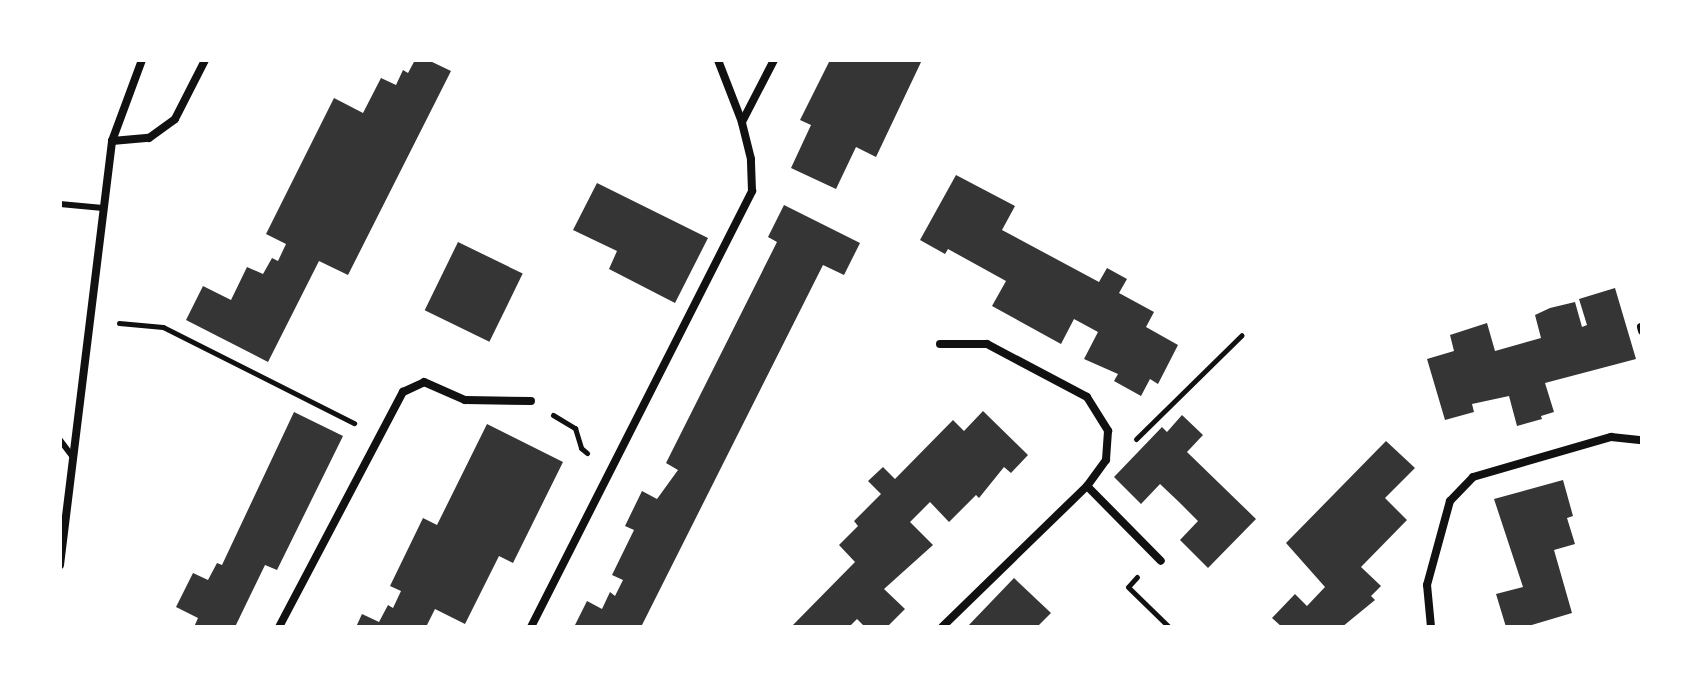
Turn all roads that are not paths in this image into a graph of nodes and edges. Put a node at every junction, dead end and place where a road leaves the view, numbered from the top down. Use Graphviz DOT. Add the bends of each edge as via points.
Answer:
graph roads {
  1 [pos="142,60"];
  2 [pos="205,60"];
  3 [pos="718,60"];
  4 [pos="774,60"];
  5 [pos="742,122"];
  6 [pos="112,141"];
  7 [pos="60,204"];
  8 [pos="103,208"];
  9 [pos="940,344"];
  10 [pos="531,401"];
  11 [pos="60,440"];
  12 [pos="1642,440"];
  13 [pos="73,457"];
  14 [pos="1087,486"];
  15 [pos="1159,558"];
  16 [pos="60,565"];
  17 [pos="279,627"];
  18 [pos="531,627"];
  19 [pos="942,627"];
  20 [pos="1431,627"];
  1 -- 6 [label="street"];
  2 -- 6 [label="street" via="175,119 149,138"];
  3 -- 5 [label="street"];
  4 -- 5 [label="street"];
  5 -- 18 [label="street" via="752,191"];
  6 -- 8 [label="street"];
  7 -- 8 [label="lane"];
  8 -- 13 [label="street"];
  9 -- 14 [label="street" via="987,344 1087,397 1108,431 1106,460"];
  10 -- 17 [label="street" via="465,400 424,382 403,392"];
  11 -- 13 [label="lane"];
  12 -- 20 [label="street" via="1611,437 1473,477 1450,501 1427,585"];
  13 -- 16 [label="street"];
  14 -- 15 [label="street"];
  14 -- 19 [label="street"];
}
